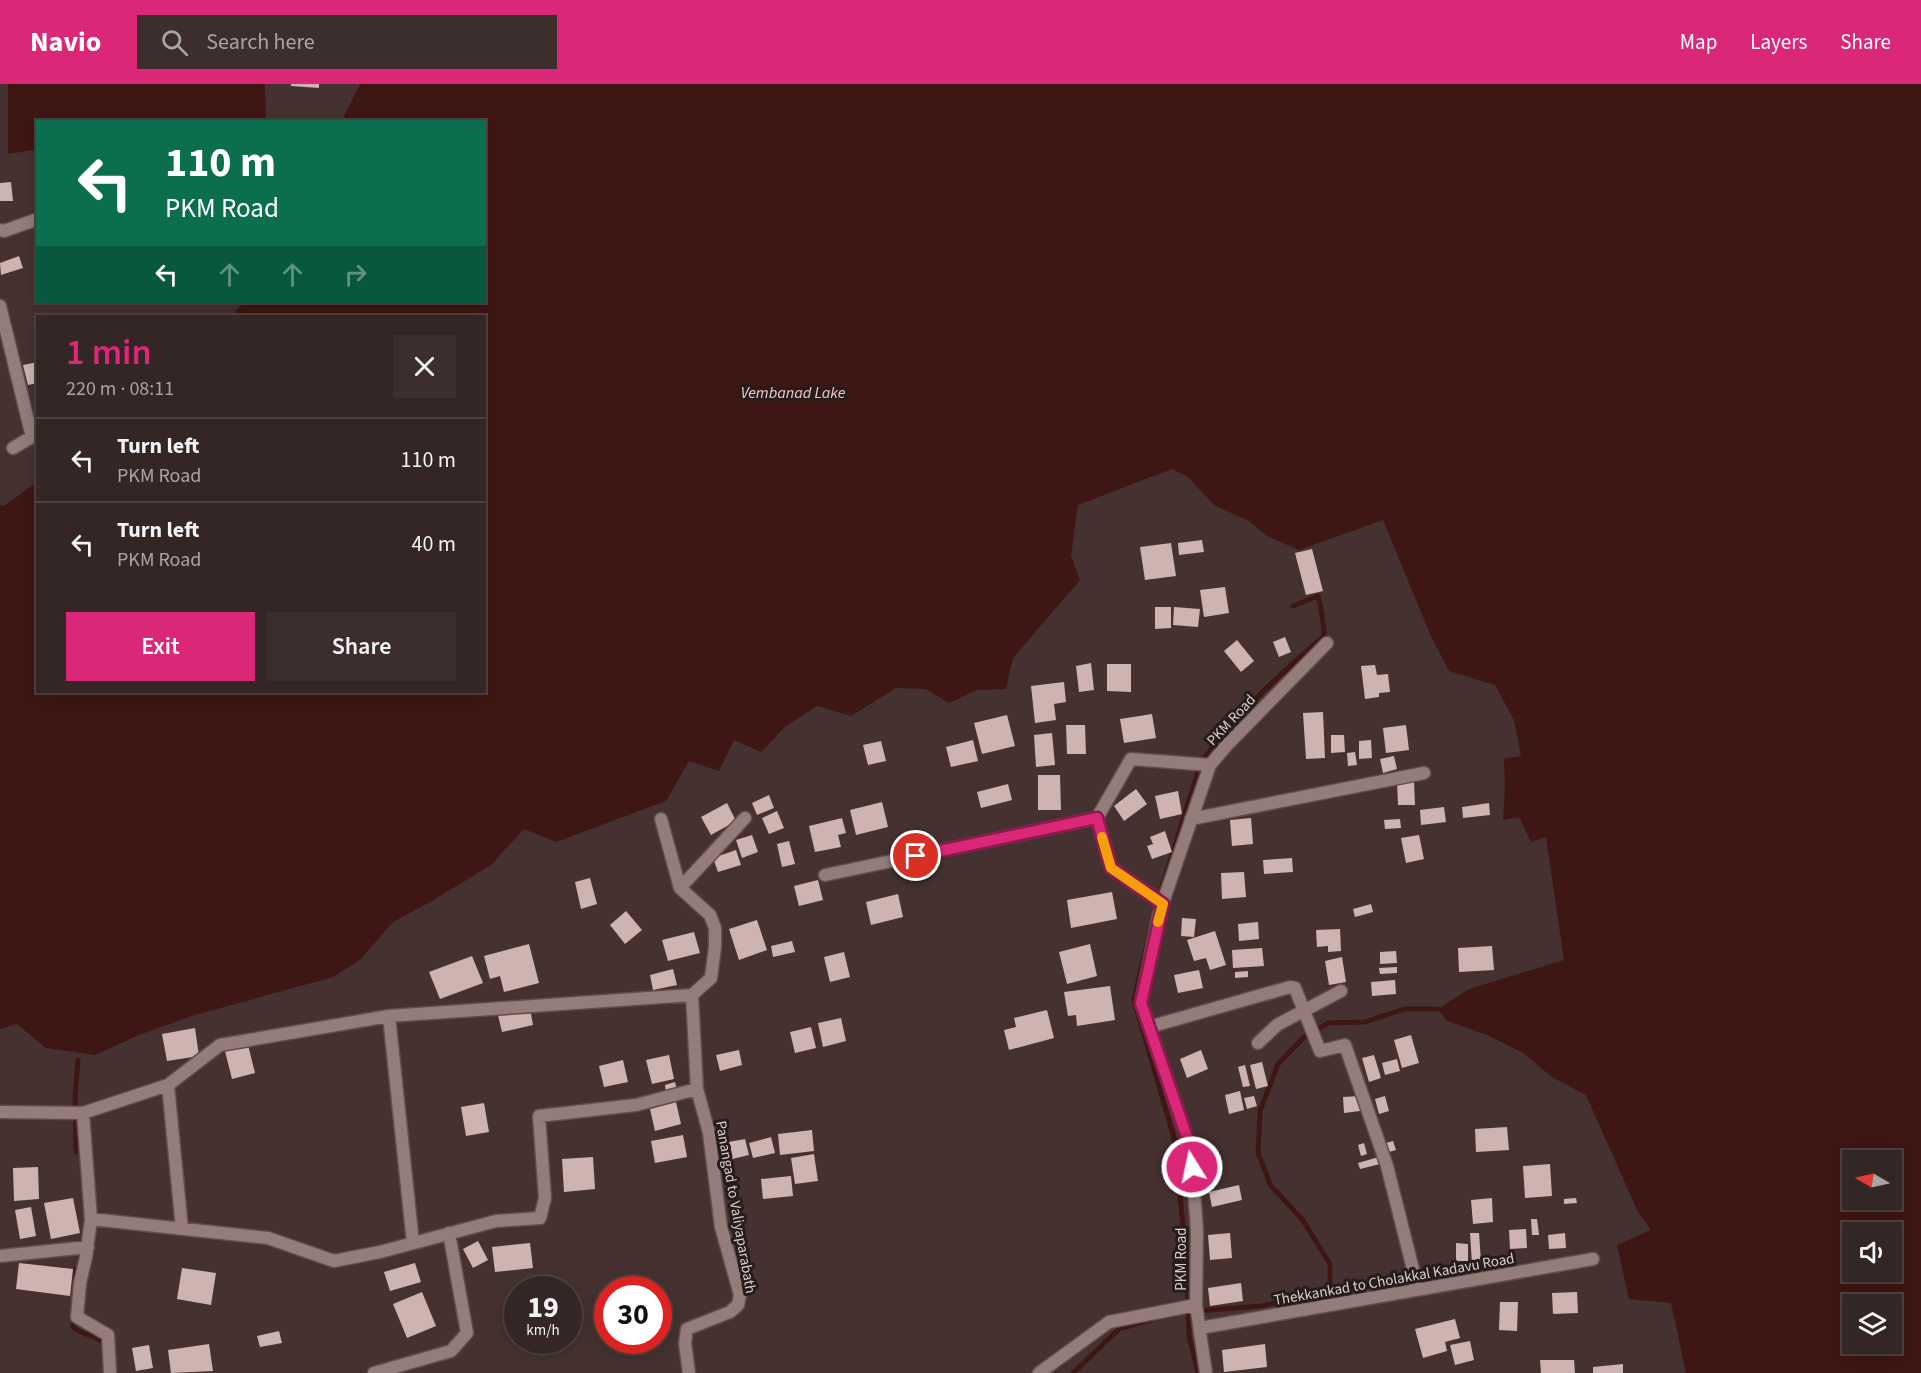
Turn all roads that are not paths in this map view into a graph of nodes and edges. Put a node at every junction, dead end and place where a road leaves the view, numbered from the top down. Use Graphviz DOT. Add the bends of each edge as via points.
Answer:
graph roads {
  1 [pos="36,220"];
  2 [pos="0,230"];
  3 [pos="0,306"];
  4 [pos="13,448"];
  5 [pos="1327,643"];
  6 [pos="1210,765"];
  7 [pos="1424,773"];
  8 [pos="745,818"];
  9 [pos="1097,818"];
  10 [pos="661,819"];
  11 [pos="1191,819"];
  12 [pos="825,875"];
  13 [pos="680,888"];
  14 [pos="1163,904"];
  15 [pos="1341,991"];
  16 [pos="692,995"];
  17 [pos="1304,1010"];
  18 [pos="389,1016"];
  19 [pos="1149,1027"];
  20 [pos="1258,1043"];
  21 [pos="168,1085"];
  22 [pos="696,1089"];
  23 [pos="0,1112"];
  24 [pos="83,1113"];
  25 [pos="91,1219"];
  26 [pos="182,1229"];
  27 [pos="449,1233"];
  28 [pos="412,1243"];
  29 [pos="88,1247"];
  30 [pos="0,1256"];
  31 [pos="1593,1259"];
  32 [pos="1418,1289"];
  33 [pos="1196,1305"];
  34 [pos="1200,1328"];
  35 [pos="110,1373"];
  36 [pos="374,1373"];
  37 [pos="689,1373"];
  38 [pos="1039,1373"];
  39 [pos="1206,1373"];
  1 -- 2 [label="street"];
  3 -- 4 [label="street" via="32,437"];
  5 -- 6 [label="street, PKM Road"];
  6 -- 9 [label="street" via="1131,759"];
  6 -- 11 [label="street, PKM Road"];
  7 -- 11 [label="street"];
  8 -- 13 [label="street"];
  9 -- 12 [label="street"];
  9 -- 14 [label="street" via="1111,868"];
  10 -- 13 [label="street"];
  11 -- 14 [label="street, PKM Road"];
  13 -- 16 [label="street" via="710,915 715,928 711,978"];
  14 -- 19 [label="street, PKM Road" via="1140,995"];
  15 -- 17 [label="street"];
  16 -- 18 [label="street"];
  16 -- 22 [label="street"];
  17 -- 19 [label="street" via="1295,988 1290,987"];
  17 -- 20 [label="street"];
  17 -- 32 [label="street" via="1320,1051 1346,1045 1387,1166"];
  18 -- 21 [label="street" via="220,1045"];
  18 -- 28 [label="street"];
  19 -- 33 [label="street, PKM Road" via="1191,1149 1197,1232"];
  21 -- 24 [label="street"];
  21 -- 26 [label="street"];
  22 -- 27 [label="street" via="636,1105 539,1116 545,1198 540,1218 496,1221"];
  22 -- 37 [label="street, Panangad to Valiyaparabath" via="710,1133 721,1227 740,1295 738,1305 730,1312 687,1329"];
  23 -- 24 [label="street"];
  24 -- 25 [label="street"];
  25 -- 26 [label="street"];
  25 -- 29 [label="street"];
  26 -- 28 [label="street" via="268,1238 334,1261"];
  27 -- 28 [label="street"];
  27 -- 36 [label="street" via="467,1333 452,1352"];
  29 -- 30 [label="street"];
  29 -- 35 [label="street" via="77,1317 108,1335"];
  31 -- 32 [label="street, Thekkankad to Cholakkal Kadavu Road"];
  32 -- 34 [label="street, Thekkankad to Cholakkal Kadavu Road"];
  33 -- 34 [label="street, PKM Road"];
  33 -- 38 [label="street" via="1109,1322"];
  34 -- 39 [label="street, PKM Road"];
}
